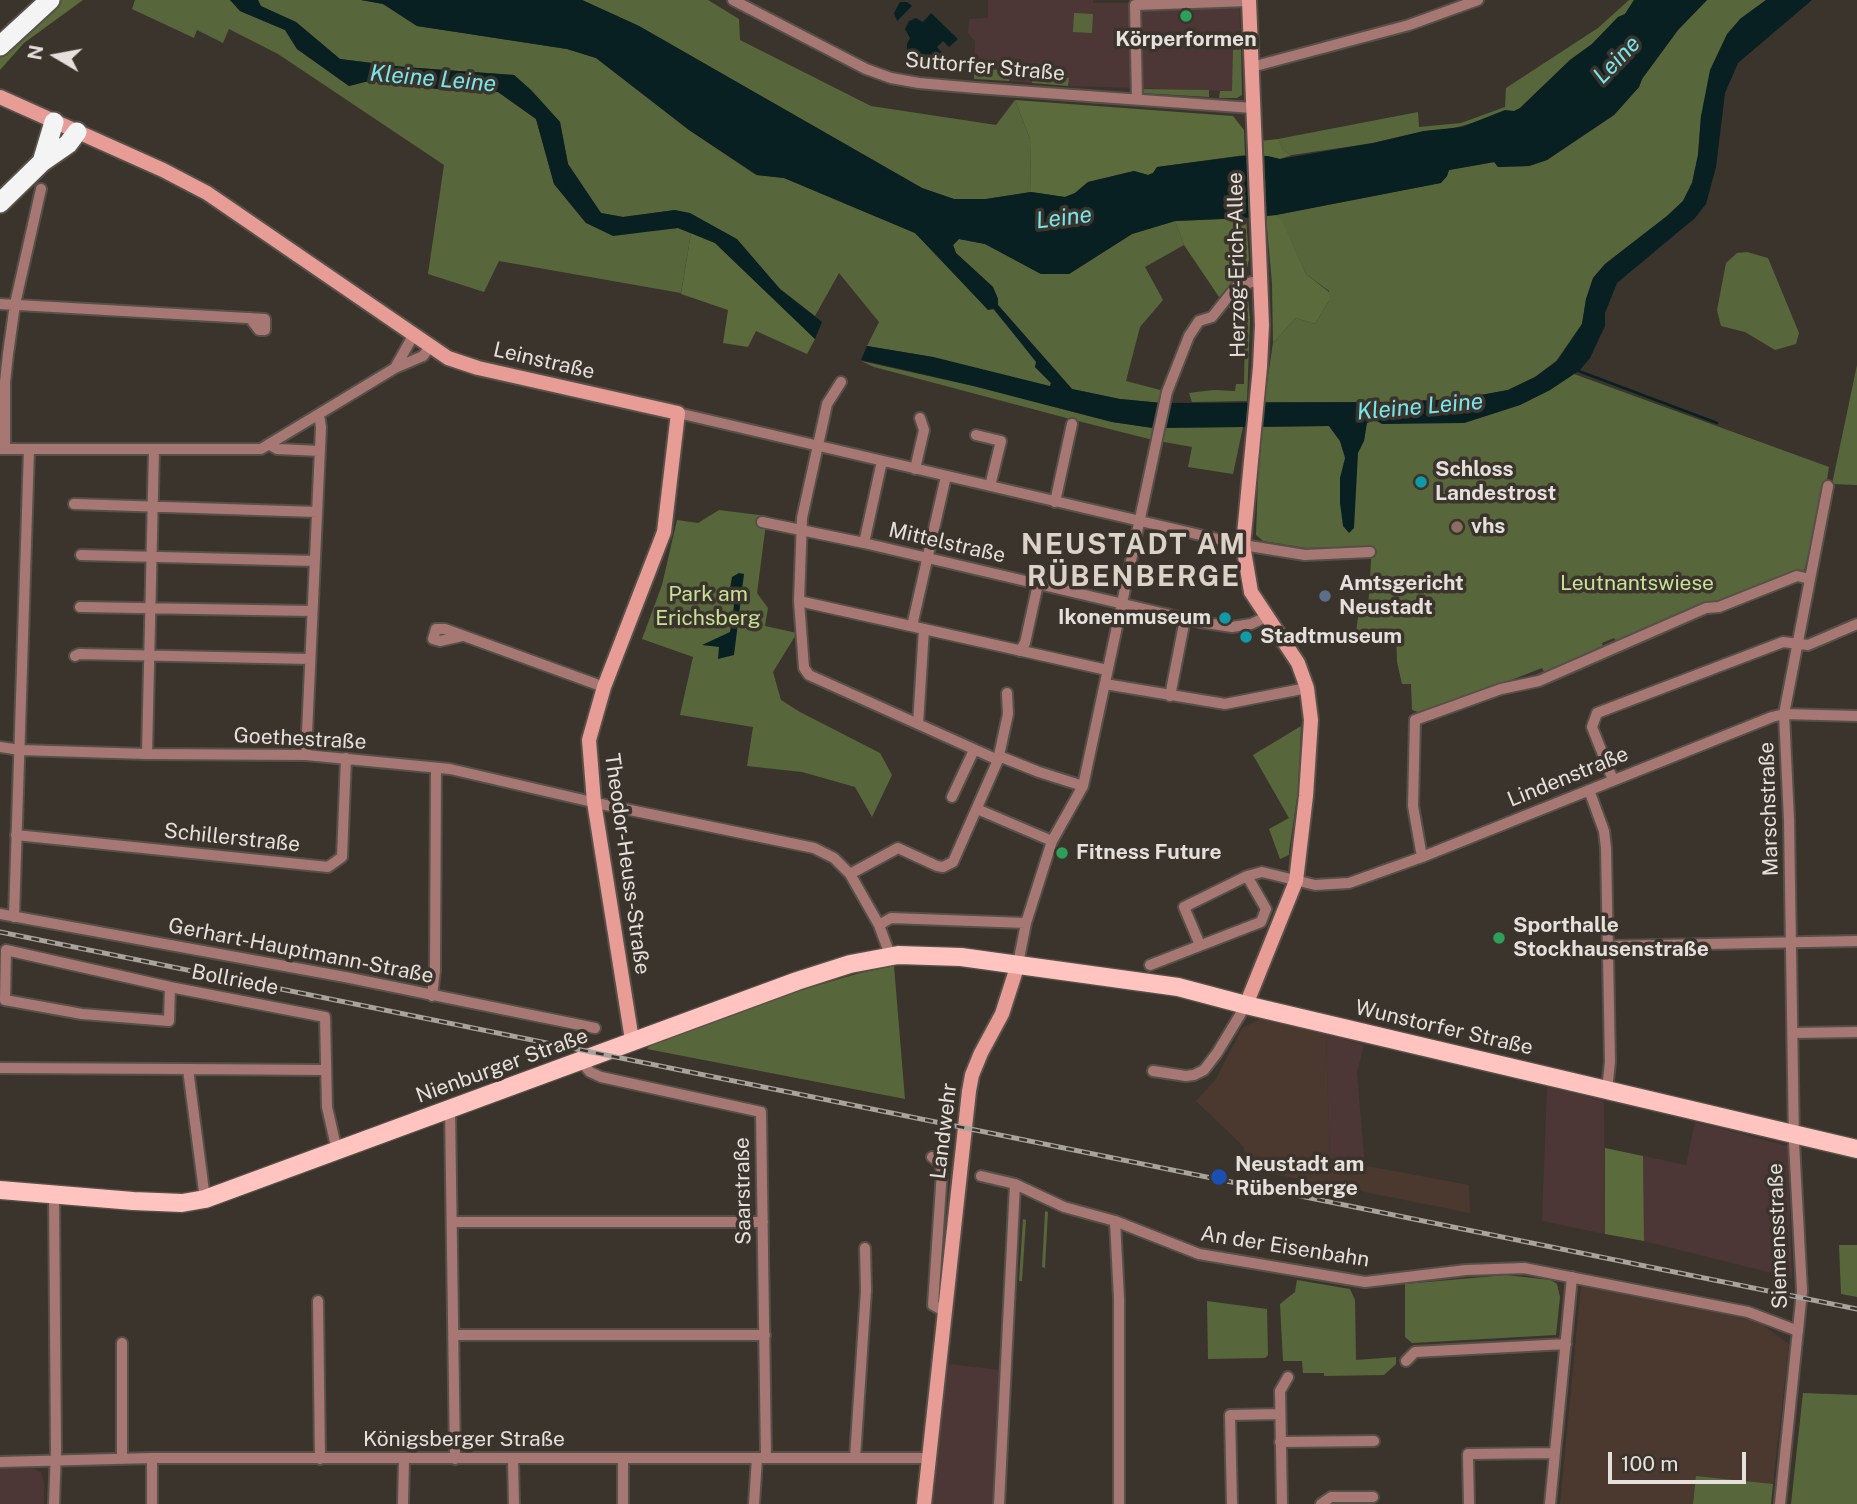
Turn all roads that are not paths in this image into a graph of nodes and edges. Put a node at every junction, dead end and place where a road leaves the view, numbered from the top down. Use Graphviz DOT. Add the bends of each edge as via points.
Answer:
graph roads {
  1 [pos="35,0"];
  2 [pos="50,0"];
  3 [pos="733,0"];
  4 [pos="1478,0"];
  5 [pos="1249,1"];
  6 [pos="1135,3"];
  7 [pos="0,32"];
  8 [pos="0,46"];
  9 [pos="1251,65"];
  10 [pos="0,97"];
  11 [pos="1137,98"];
  12 [pos="1253,108"];
  13 [pos="54,122"];
  14 [pos="77,132"];
  15 [pos="43,162"];
  16 [pos="41,189"];
  17 [pos="0,203"];
  18 [pos="1261,282"];
  19 [pos="0,304"];
  20 [pos="15,304"];
  21 [pos="250,318"];
  22 [pos="413,335"];
  23 [pos="429,348"];
  24 [pos="396,368"];
  25 [pos="841,382"];
  26 [pos="678,413"];
  27 [pos="319,415"];
  28 [pos="920,418"];
  29 [pos="1072,424"];
  30 [pos="975,435"];
  31 [pos="270,445"];
  32 [pos="817,446"];
  33 [pos="2,449"];
  34 [pos="154,449"];
  35 [pos="29,450"];
  36 [pos="320,451"];
  37 [pos="882,461"];
  38 [pos="915,469"];
  39 [pos="946,476"];
  40 [pos="990,486"];
  41 [pos="1828,486"];
  42 [pos="1055,502"];
  43 [pos="74,504"];
  44 [pos="154,506"];
  45 [pos="317,512"];
  46 [pos="1139,521"];
  47 [pos="762,522"];
  48 [pos="802,531"];
  49 [pos="864,543"];
  50 [pos="1243,545"];
  51 [pos="1370,552"];
  52 [pos="81,555"];
  53 [pos="152,557"];
  54 [pos="926,559"];
  55 [pos="315,561"];
  56 [pos="1810,579"];
  57 [pos="1038,583"];
  58 [pos="799,601"];
  59 [pos="1122,604"];
  60 [pos="80,607"];
  61 [pos="152,609"];
  62 [pos="312,611"];
  63 [pos="1266,617"];
  64 [pos="1185,619"];
  65 [pos="1857,624"];
  66 [pos="912,626"];
  67 [pos="924,629"];
  68 [pos="462,636"];
  69 [pos="1798,644"];
  70 [pos="1020,651"];
  71 [pos="75,656"];
  72 [pos="151,656"];
  73 [pos="310,659"];
  74 [pos="1107,670"];
  75 [pos="1105,684"];
  76 [pos="604,687"];
  77 [pos="1307,688"];
  78 [pos="1007,693"];
  79 [pos="1170,696"];
  80 [pos="1784,714"];
  81 [pos="1857,716"];
  82 [pos="918,724"];
  83 [pos="0,747"];
  84 [pos="20,750"];
  85 [pos="974,750"];
  86 [pos="147,754"];
  87 [pos="306,755"];
  88 [pos="346,758"];
  89 [pos="999,758"];
  90 [pos="436,768"];
  91 [pos="1613,780"];
  92 [pos="1083,786"];
  93 [pos="1589,790"];
  94 [pos="952,797"];
  95 [pos="594,802"];
  96 [pos="977,810"];
  97 [pos="16,835"];
  98 [pos="1052,841"];
  99 [pos="1422,857"];
  100 [pos="850,874"];
  101 [pos="1247,876"];
  102 [pos="1296,881"];
  103 [pos="0,914"];
  104 [pos="14,916"];
  105 [pos="1026,923"];
  106 [pos="879,925"];
  107 [pos="1857,941"];
  108 [pos="1792,943"];
  109 [pos="1200,945"];
  110 [pos="1609,946"];
  111 [pos="890,955"];
  112 [pos="1018,964"];
  113 [pos="1150,965"];
  114 [pos="170,987"];
  115 [pos="432,996"];
  116 [pos="1245,1006"];
  117 [pos="595,1028"];
  118 [pos="1857,1032"];
  119 [pos="1793,1033"];
  120 [pos="632,1040"];
  121 [pos="581,1061"];
  122 [pos="0,1068"];
  123 [pos="188,1069"];
  124 [pos="325,1069"];
  125 [pos="1153,1071"];
  126 [pos="1607,1090"];
  127 [pos="450,1109"];
  128 [pos="1794,1134"];
  129 [pos="1857,1149"];
  130 [pos="337,1151"];
  131 [pos="932,1157"];
  132 [pos="981,1176"];
  133 [pos="1015,1184"];
  134 [pos="0,1190"];
  135 [pos="54,1194"];
  136 [pos="205,1199"];
  137 [pos="1115,1221"];
  138 [pos="452,1222"];
  139 [pos="763,1222"];
  140 [pos="865,1248"];
  141 [pos="1572,1277"];
  142 [pos="318,1301"];
  143 [pos="946,1312"];
  144 [pos="1798,1331"];
  145 [pos="454,1335"];
  146 [pos="765,1335"];
  147 [pos="122,1343"];
  148 [pos="1566,1344"];
  149 [pos="1406,1361"];
  150 [pos="1287,1377"];
  151 [pos="1280,1414"];
  152 [pos="1374,1441"];
  153 [pos="1280,1442"];
  154 [pos="1555,1453"];
  155 [pos="152,1458"];
  156 [pos="622,1458"];
  157 [pos="761,1458"];
  158 [pos="856,1458"];
  159 [pos="928,1458"];
  160 [pos="122,1459"];
  161 [pos="320,1459"];
  162 [pos="404,1459"];
  163 [pos="455,1459"];
  164 [pos="513,1459"];
  165 [pos="55,1461"];
  166 [pos="0,1462"];
  167 [pos="1373,1497"];
  168 [pos="54,1504"];
  169 [pos="152,1504"];
  170 [pos="403,1504"];
  171 [pos="514,1504"];
  172 [pos="623,1504"];
  173 [pos="754,1504"];
  174 [pos="924,1504"];
  175 [pos="999,1504"];
  176 [pos="1119,1504"];
  177 [pos="1232,1504"];
  178 [pos="1282,1504"];
  179 [pos="1321,1504"];
  180 [pos="1469,1504"];
  181 [pos="1550,1504"];
  182 [pos="1780,1504"];
  1 -- 7 [label="highway"];
  2 -- 8 [label="highway"];
  3 -- 11 [label="street, Suttorfer Straße" via="891,78"];
  4 -- 9 [label="street" via="1409,24"];
  5 -- 6 [label="street"];
  5 -- 9 [label="street, Herzog-Erich-Allee"];
  6 -- 11 [label="street"];
  9 -- 12 [label="street, Herzog-Erich-Allee"];
  10 -- 13 [label="street, Leinstraße"];
  11 -- 12 [label="street, Suttorfer Straße"];
  12 -- 18 [label="street, Herzog-Erich-Allee"];
  13 -- 14 [label="street, Leinstraße"];
  13 -- 15 [label="highway"];
  14 -- 15 [label="highway"];
  14 -- 22 [label="street, Leinstraße" via="207,193"];
  15 -- 17 [label="highway"];
  16 -- 20 [label="street"];
  18 -- 46 [label="street" via="1236,287 1189,336 1165,399"];
  18 -- 50 [label="street, Herzog-Erich-Allee" via="1262,326"];
  19 -- 20 [label="street"];
  20 -- 21 [label="street"];
  20 -- 33 [label="street"];
  22 -- 23 [label="street, Leinstraße"];
  22 -- 24 [label="street"];
  23 -- 24 [label="street" via="423,356"];
  23 -- 26 [label="street, Leinstraße" via="478,368"];
  24 -- 27 [label="street"];
  25 -- 32 [label="street" via="827,404"];
  26 -- 32 [label="street, Leinstraße"];
  26 -- 76 [label="street, Theodor-Heuss-Straße" via="664,532"];
  27 -- 31 [label="street"];
  27 -- 36 [label="street"];
  28 -- 38 [label="street" via="924,430"];
  29 -- 42 [label="street"];
  30 -- 40 [label="street" via="1001,441"];
  31 -- 34 [label="street" via="251,450"];
  31 -- 36 [label="street"];
  32 -- 37 [label="street, Leinstraße"];
  32 -- 48 [label="street"];
  33 -- 35 [label="street"];
  34 -- 35 [label="street"];
  34 -- 44 [label="street"];
  35 -- 84 [label="street"];
  36 -- 45 [label="street"];
  37 -- 38 [label="street, Leinstraße"];
  37 -- 49 [label="street"];
  38 -- 39 [label="street, Leinstraße"];
  39 -- 40 [label="street, Leinstraße"];
  39 -- 54 [label="street"];
  40 -- 42 [label="street, Leinstraße"];
  41 -- 56 [label="street, Marschstraße"];
  42 -- 46 [label="street, Leinstraße"];
  43 -- 44 [label="street"];
  44 -- 45 [label="street"];
  44 -- 53 [label="street"];
  45 -- 55 [label="street"];
  46 -- 50 [label="street, Leinstraße"];
  46 -- 59 [label="street"];
  47 -- 48 [label="street, Mittelstraße"];
  48 -- 49 [label="street, Mittelstraße"];
  48 -- 58 [label="street"];
  49 -- 54 [label="street, Mittelstraße"];
  50 -- 51 [label="street, Leinstraße" via="1305,555"];
  50 -- 63 [label="street, Herzog-Erich-Allee" via="1251,592"];
  52 -- 53 [label="street"];
  53 -- 55 [label="street"];
  53 -- 61 [label="street"];
  54 -- 57 [label="street, Mittelstraße"];
  54 -- 66 [label="street"];
  55 -- 62 [label="street"];
  56 -- 69 [label="street, Marschstraße"];
  56 -- 99 [label="street" via="1797,576 1706,608 1539,681 1524,682 1415,720 1413,806"];
  57 -- 59 [label="street, Mittelstraße"];
  57 -- 70 [label="street"];
  58 -- 66 [label="street"];
  58 -- 82 [label="street" via="807,672"];
  59 -- 64 [label="street, Mittelstraße"];
  59 -- 74 [label="street"];
  60 -- 61 [label="street"];
  61 -- 62 [label="street"];
  61 -- 72 [label="street"];
  62 -- 73 [label="street"];
  63 -- 64 [label="street, Mittelstraße" via="1232,627"];
  63 -- 77 [label="street, Herzog-Erich-Allee" via="1298,663"];
  64 -- 79 [label="street"];
  65 -- 69 [label="street" via="1808,645"];
  66 -- 67 [label="street"];
  67 -- 70 [label="street"];
  67 -- 82 [label="street"];
  68 -- 76 [label="street"];
  69 -- 80 [label="street, Marschstraße"];
  69 -- 91 [label="street" via="1783,642 1597,713 1592,727"];
  70 -- 74 [label="street"];
  71 -- 72 [label="street"];
  72 -- 73 [label="street"];
  72 -- 86 [label="street"];
  73 -- 87 [label="street"];
  74 -- 75 [label="street"];
  75 -- 79 [label="street"];
  75 -- 92 [label="street"];
  76 -- 95 [label="street, Theodor-Heuss-Straße" via="589,740"];
  77 -- 79 [label="street" via="1224,704"];
  77 -- 102 [label="street" via="1310,737"];
  78 -- 89 [label="street" via="1008,714"];
  80 -- 81 [label="street, Lindenstraße"];
  80 -- 91 [label="street, Lindenstraße"];
  80 -- 108 [label="street, Marschstraße"];
  82 -- 85 [label="street"];
  83 -- 84 [label="street, Goethestraße"];
  84 -- 86 [label="street, Goethestraße"];
  84 -- 97 [label="street"];
  85 -- 89 [label="street"];
  85 -- 94 [label="street"];
  86 -- 87 [label="street, Goethestraße"];
  87 -- 88 [label="street, Goethestraße"];
  88 -- 90 [label="street, Goethestraße"];
  88 -- 97 [label="street, Schillerstraße" via="342,857 328,867"];
  89 -- 92 [label="street"];
  89 -- 96 [label="street"];
  90 -- 95 [label="street, Goethestraße"];
  90 -- 115 [label="street"];
  91 -- 93 [label="street, Lindenstraße"];
  92 -- 98 [label="street"];
  93 -- 99 [label="street, Lindenstraße"];
  93 -- 110 [label="street" via="1604,831"];
  95 -- 100 [label="street, Goethestraße" via="814,848 834,858"];
  95 -- 120 [label="street, Theodor-Heuss-Straße"];
  96 -- 98 [label="street"];
  96 -- 100 [label="street" via="953,862 937,866 898,848"];
  97 -- 104 [label="street"];
  98 -- 105 [label="street"];
  99 -- 102 [label="street, Lindenstraße" via="1336,885"];
  100 -- 106 [label="street"];
  101 -- 102 [label="street, Lindenstraße" via="1262,872"];
  101 -- 109 [label="street" via="1184,907"];
  101 -- 109 [label="street" via="1266,915 1261,922"];
  102 -- 116 [label="street"];
  103 -- 104 [label="street, Gerhart-Hauptmann-Straße"];
  104 -- 115 [label="street, Gerhart-Hauptmann-Straße"];
  105 -- 106 [label="street" via="891,918"];
  105 -- 112 [label="street"];
  106 -- 111 [label="street"];
  107 -- 108 [label="street"];
  108 -- 110 [label="street"];
  108 -- 119 [label="street, Marschstraße"];
  109 -- 113 [label="street"];
  110 -- 126 [label="street"];
  111 -- 112 [label="main road, Nienburger Straße"];
  111 -- 120 [label="main road, Nienburger Straße" via="823,972"];
  112 -- 116 [label="main road, Wunstorfer Straße" via="1178,987"];
  112 -- 143 [label="street, Landwehr" via="1002,1014 972,1075"];
  114 -- 114 [label="street, Bollriede" via="6,950 5,1000 82,1014 169,1021"];
  114 -- 124 [label="street, Bollriede" via="325,1017"];
  115 -- 117 [label="street, Gerhart-Hauptmann-Straße"];
  116 -- 125 [label="street" via="1204,1070 1186,1076"];
  116 -- 126 [label="main road, Wunstorfer Straße"];
  118 -- 119 [label="street"];
  119 -- 128 [label="street, Marschstraße"];
  120 -- 121 [label="main road, Nienburger Straße"];
  121 -- 127 [label="main road, Nienburger Straße"];
  121 -- 139 [label="street, Saarstraße" via="601,1077 761,1112"];
  122 -- 123 [label="street"];
  123 -- 124 [label="street"];
  123 -- 136 [label="street"];
  124 -- 130 [label="street, Bollriede" via="327,1107"];
  126 -- 128 [label="main road, Wunstorfer Straße"];
  127 -- 130 [label="main road, Nienburger Straße"];
  127 -- 138 [label="street"];
  128 -- 129 [label="main road, Wunstorfer Straße"];
  128 -- 144 [label="street, Siemensstraße" via="1801,1273"];
  130 -- 136 [label="main road, Nienburger Straße"];
  131 -- 143 [label="street, Landwehr" via="942,1171 933,1305"];
  132 -- 133 [label="street, An der Eisenbahn"];
  133 -- 137 [label="street, An der Eisenbahn" via="1064,1207"];
  133 -- 175 [label="street"];
  134 -- 135 [label="main road, Nienburger Straße"];
  135 -- 136 [label="main road, Nienburger Straße" via="182,1203"];
  135 -- 165 [label="street"];
  137 -- 141 [label="street, An der Eisenbahn" via="1195,1253 1357,1282 1524,1268"];
  137 -- 176 [label="street"];
  138 -- 139 [label="street"];
  138 -- 145 [label="street"];
  139 -- 146 [label="street, Saarstraße"];
  140 -- 158 [label="street"];
  141 -- 144 [label="street, An der Eisenbahn" via="1748,1312"];
  141 -- 148 [label="street"];
  142 -- 161 [label="street"];
  143 -- 159 [label="street, Landwehr"];
  144 -- 182 [label="street, Siemensstraße"];
  145 -- 146 [label="street"];
  145 -- 163 [label="street"];
  146 -- 157 [label="street, Saarstraße"];
  147 -- 160 [label="street"];
  148 -- 149 [label="street" via="1415,1353"];
  148 -- 154 [label="street"];
  150 -- 151 [label="street" via="1280,1391"];
  151 -- 153 [label="street"];
  151 -- 177 [label="street" via="1230,1415"];
  152 -- 153 [label="street"];
  153 -- 178 [label="street"];
  154 -- 180 [label="street" via="1468,1454"];
  154 -- 181 [label="street"];
  155 -- 160 [label="street, Königsberger Straße"];
  155 -- 161 [label="street, Königsberger Straße"];
  155 -- 169 [label="street"];
  156 -- 157 [label="street, Königsberger Straße"];
  156 -- 164 [label="street, Königsberger Straße"];
  156 -- 172 [label="street"];
  157 -- 158 [label="street, Königsberger Straße"];
  157 -- 173 [label="street, Saarstraße"];
  158 -- 159 [label="street, Königsberger Straße"];
  159 -- 174 [label="street, Landwehr"];
  160 -- 165 [label="street, Königsberger Straße"];
  161 -- 162 [label="street, Königsberger Straße"];
  162 -- 163 [label="street, Königsberger Straße"];
  162 -- 170 [label="street"];
  163 -- 164 [label="street, Königsberger Straße"];
  164 -- 171 [label="street"];
  165 -- 166 [label="street, Königsberger Straße"];
  165 -- 168 [label="street"];
  167 -- 179 [label="street" via="1331,1497"];
}
